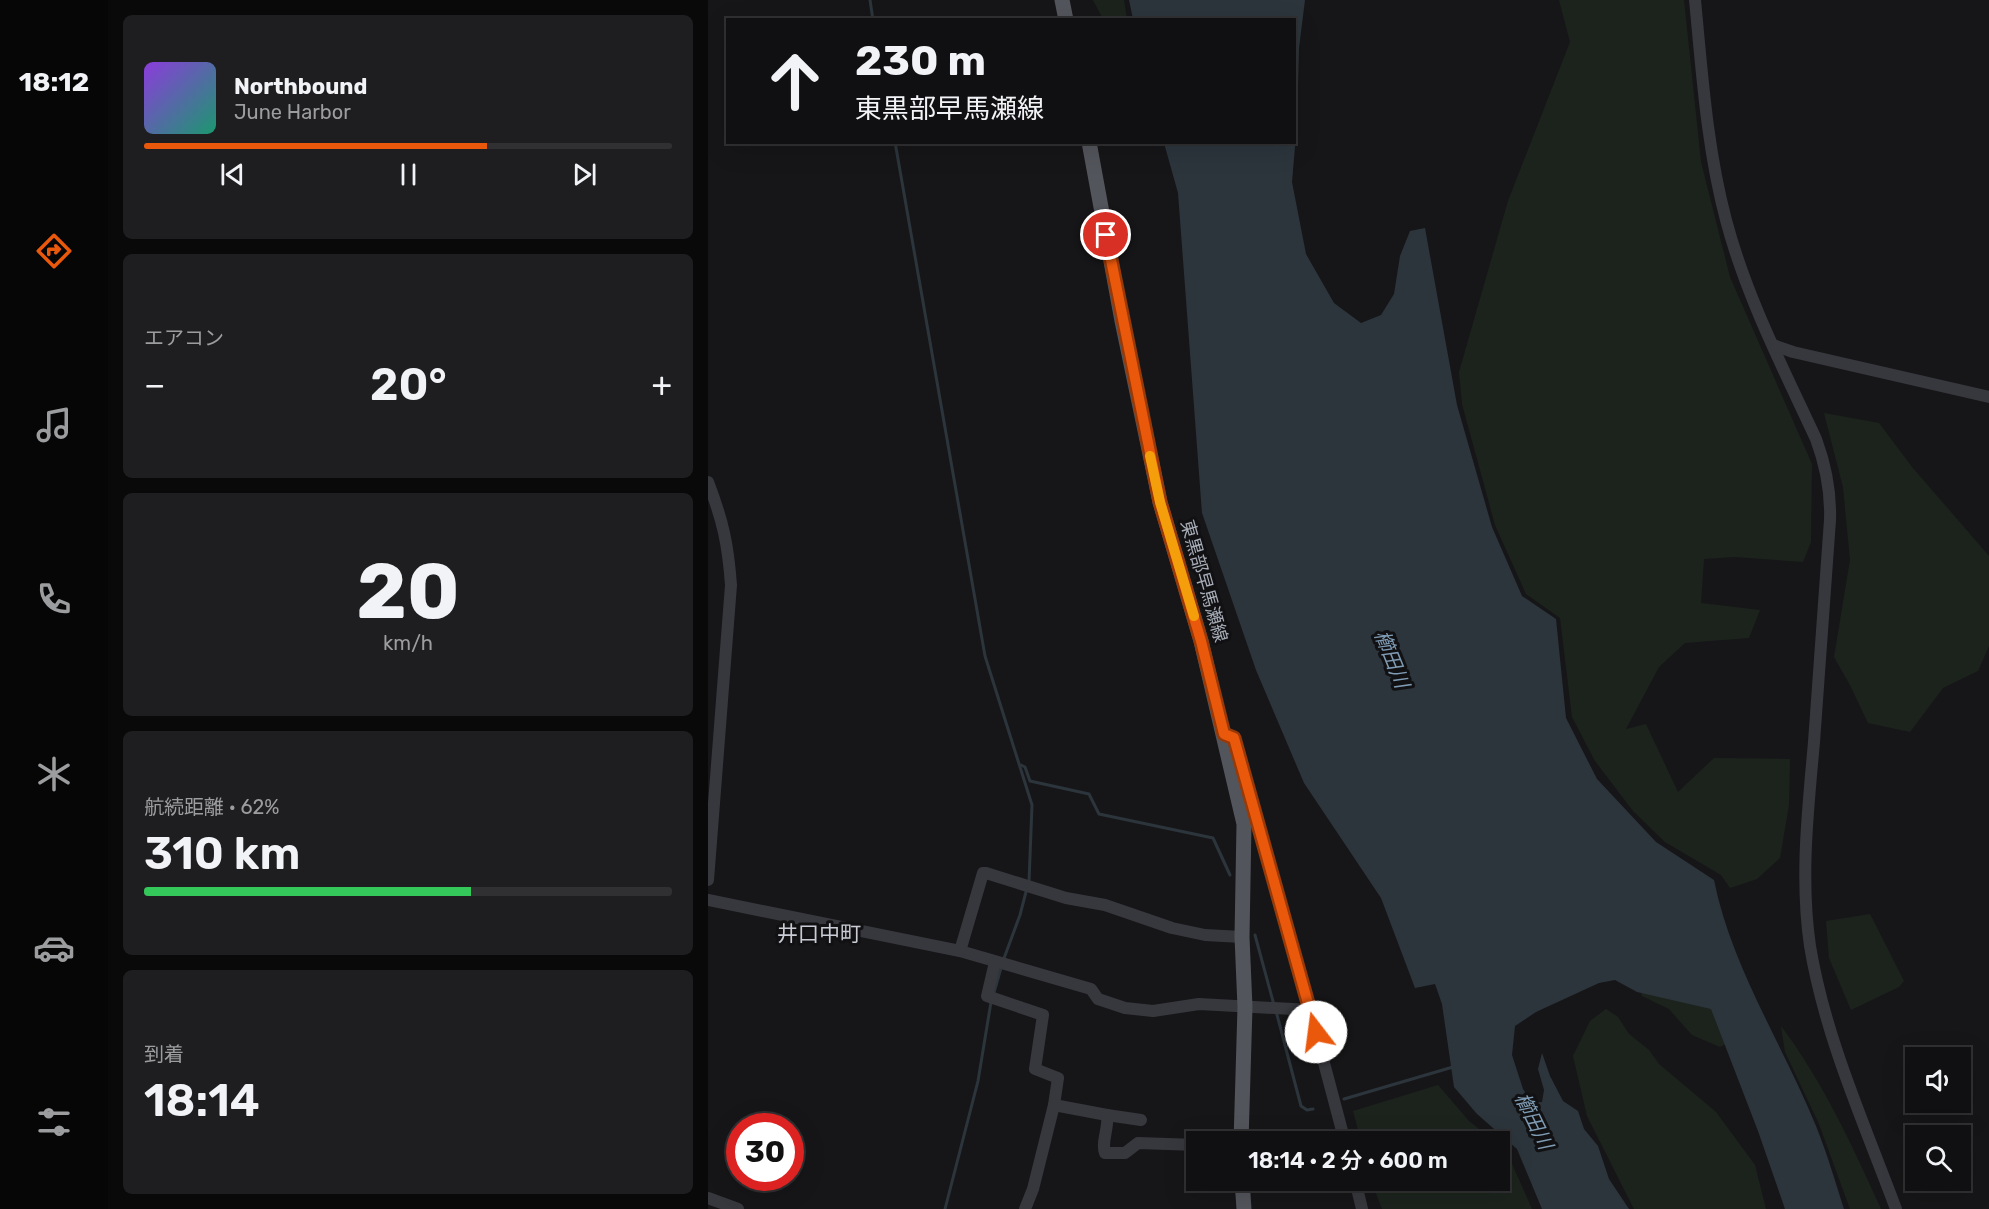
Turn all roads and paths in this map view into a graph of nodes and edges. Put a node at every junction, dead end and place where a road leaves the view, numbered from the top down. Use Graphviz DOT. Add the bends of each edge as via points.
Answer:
graph roads {
  1 [pos="1062,0"];
  2 [pos="1695,0"];
  3 [pos="1066,18"];
  4 [pos="1089,144"];
  5 [pos="1773,345"];
  6 [pos="1989,397"];
  7 [pos="708,482"];
  8 [pos="1224,734"];
  9 [pos="708,880"];
  10 [pos="708,900"];
  11 [pos="1242,937"];
  12 [pos="960,951"];
  13 [pos="1001,963"];
  14 [pos="1249,1007"];
  15 [pos="1310,1010"];
  16 [pos="1054,1105"];
  17 [pos="1107,1115"];
  18 [pos="1141,1120"];
  19 [pos="1242,1131"];
  20 [pos="1342,1131"];
  21 [pos="1186,1145"];
  22 [pos="1243,1191"];
  23 [pos="1358,1191"];
  24 [pos="708,1198"];
  25 [pos="738,1209"];
  26 [pos="1025,1209"];
  27 [pos="1244,1209"];
  28 [pos="1362,1209"];
  29 [pos="1896,1209"];
  1 -- 3 [label="main road"];
  2 -- 5 [label="street" via="1719,191 1731,238"];
  4 -- 8 [label="main road, 東黒部早馬瀬線" via="1160,502"];
  5 -- 6 [label="street"];
  5 -- 29 [label="street" via="1816,439 1830,489 1805,852 1810,943 1839,1055"];
  7 -- 9 [label="street" via="727,538 731,585"];
  8 -- 11 [label="main road, 東黒部早馬瀬線" via="1244,824"];
  8 -- 15 [label="street" via="1234,738"];
  10 -- 12 [label="street"];
  11 -- 12 [label="street" via="1181,930 983,873"];
  11 -- 14 [label="main road, 東黒部早馬瀬線"];
  12 -- 13 [label="street"];
  13 -- 14 [label="street" via="1091,989 1098,999 1125,1008 1153,1011 1199,1004"];
  13 -- 16 [label="street" via="987,996 1043,1015 1034,1065 1058,1078"];
  14 -- 15 [label="street"];
  14 -- 19 [label="main road, 東黒部早馬瀬線"];
  15 -- 20 [label="street"];
  16 -- 17 [label="street"];
  16 -- 26 [label="street"];
  17 -- 18 [label="street"];
  17 -- 21 [label="street" via="1105,1153 1125,1153 1138,1143"];
  22 -- 27 [label="main road"];
  23 -- 28 [label="street"];
  24 -- 25 [label="street"];
}
